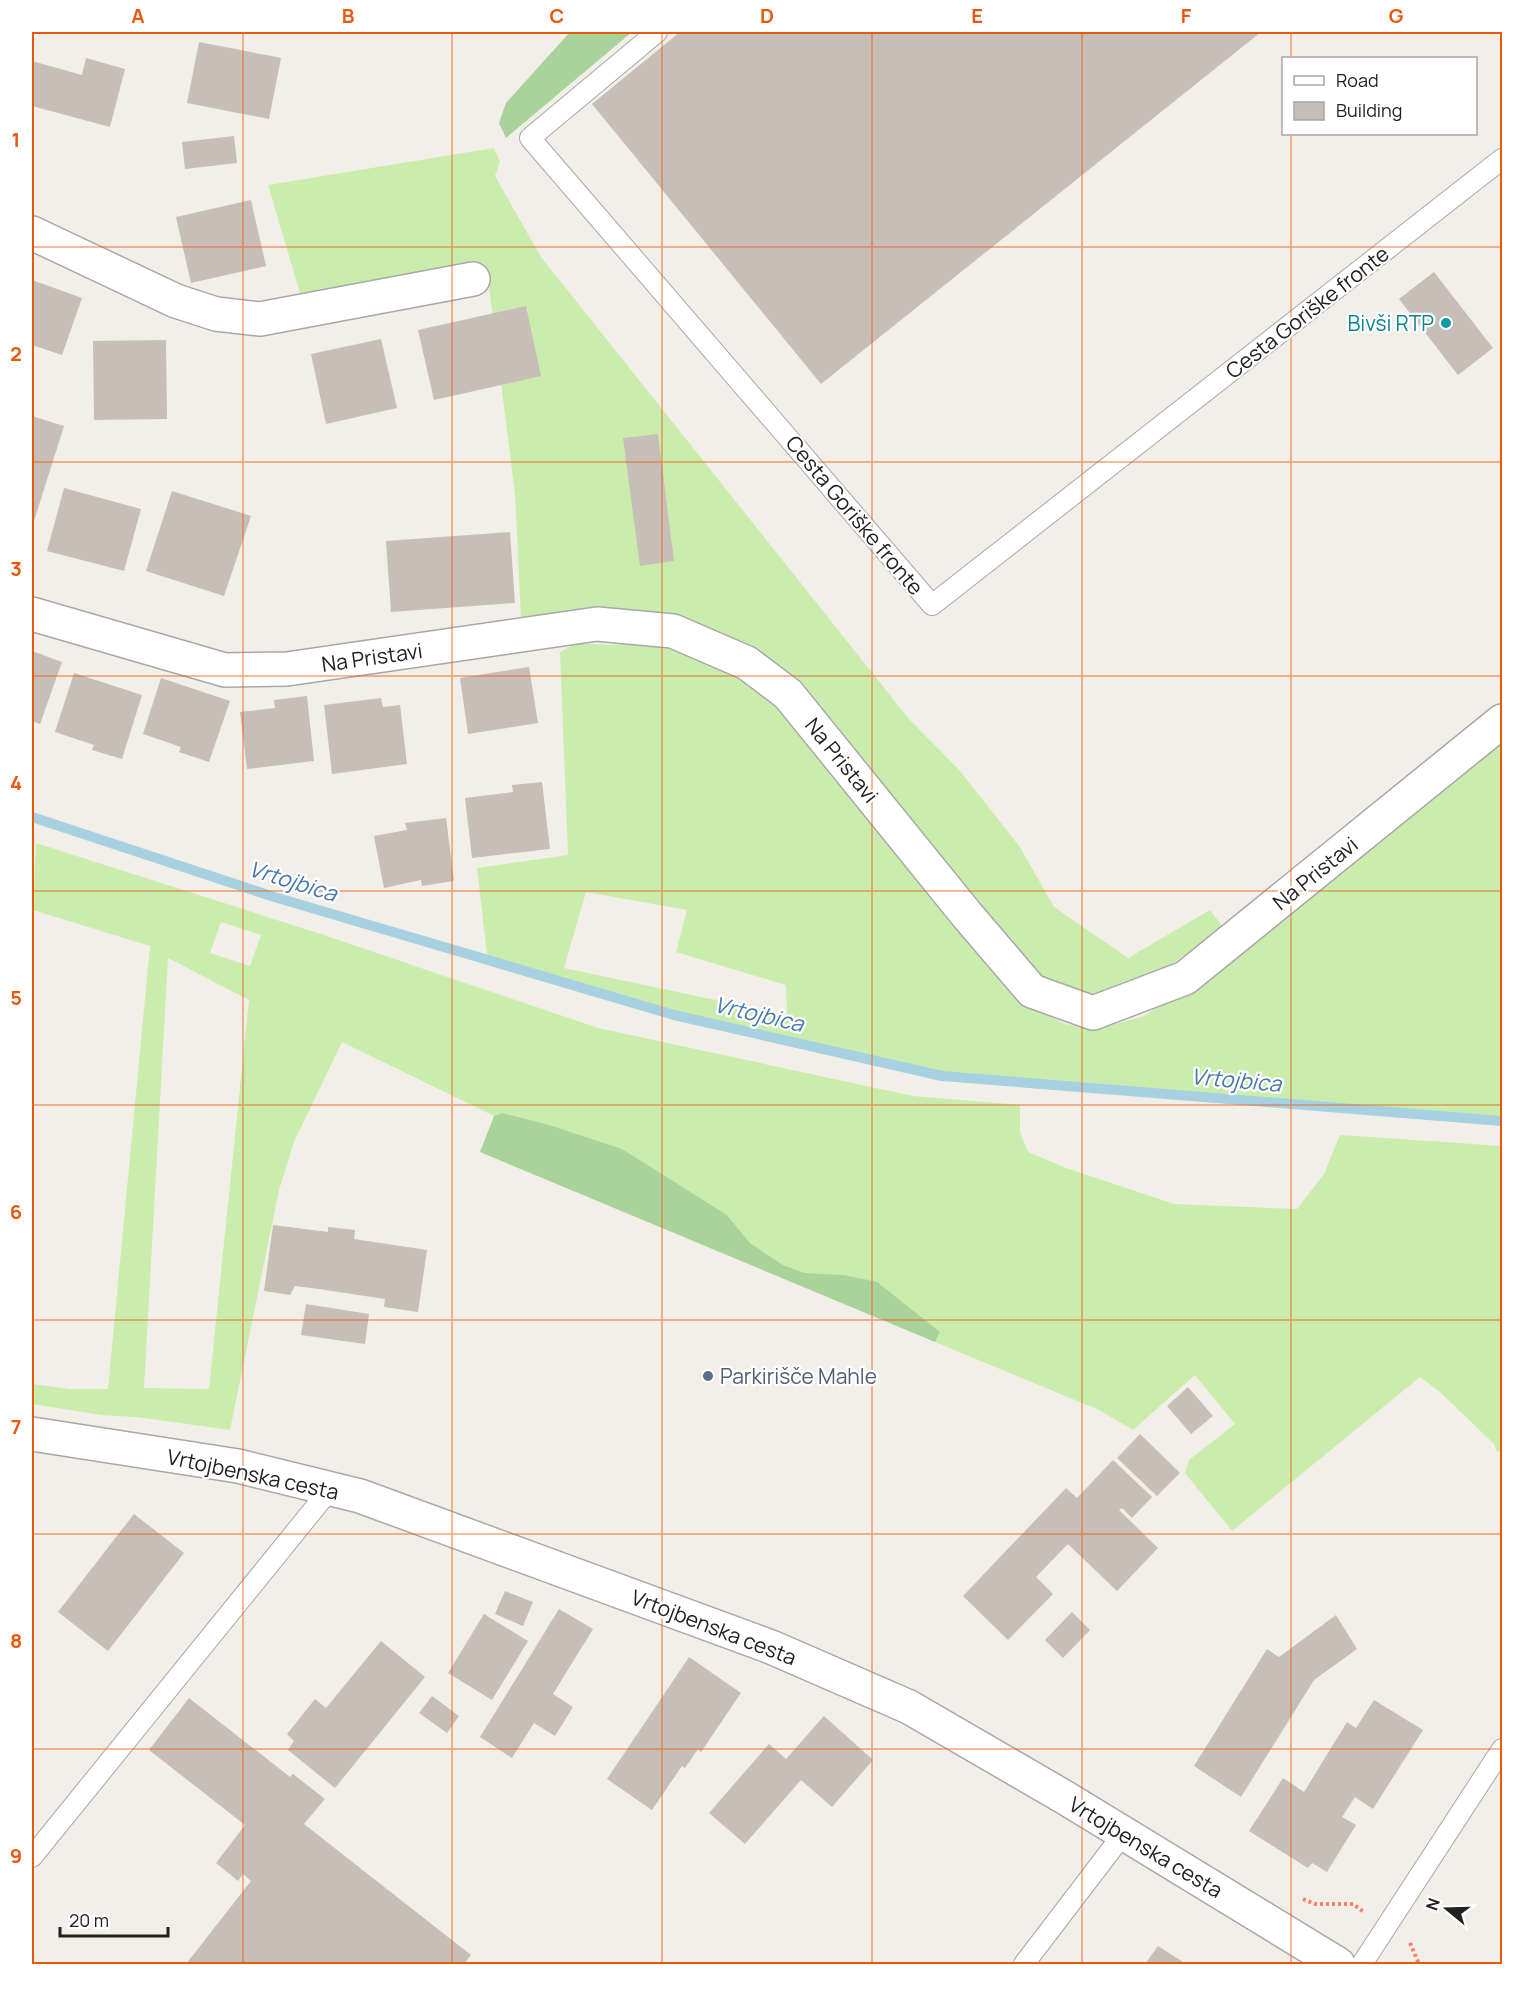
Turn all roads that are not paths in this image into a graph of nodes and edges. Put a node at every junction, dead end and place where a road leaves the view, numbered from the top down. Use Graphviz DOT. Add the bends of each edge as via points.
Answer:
graph roads {
  1 [pos="657,32"];
  2 [pos="1503,159"];
  3 [pos="32,233"];
  4 [pos="473,279"];
  5 [pos="32,614"];
  6 [pos="1503,721"];
  7 [pos="32,1434"];
  8 [pos="331,1488"];
  9 [pos="1503,1749"];
  10 [pos="1124,1833"];
  11 [pos="32,1857"];
  12 [pos="1024,1965"];
  13 [pos="1338,1965"];
  14 [pos="1362,1965"];
  1 -- 2 [label="lane, Cesta Goriške fronte" via="530,138 932,604"];
  3 -- 4 [label="street" via="176,301 216,314 260,319"];
  5 -- 6 [label="street, Na Pristavi" via="225,670 287,669 597,624 673,631 747,663 788,694 1032,991 1093,1013 1185,978"];
  7 -- 8 [label="street, Vrtojbenska cesta" via="238,1466"];
  8 -- 10 [label="street, Vrtojbenska cesta" via="771,1647 909,1707"];
  8 -- 11 [label="lane"];
  9 -- 14 [label="lane"];
  10 -- 12 [label="lane"];
  10 -- 13 [label="street, Vrtojbenska cesta"];
}
